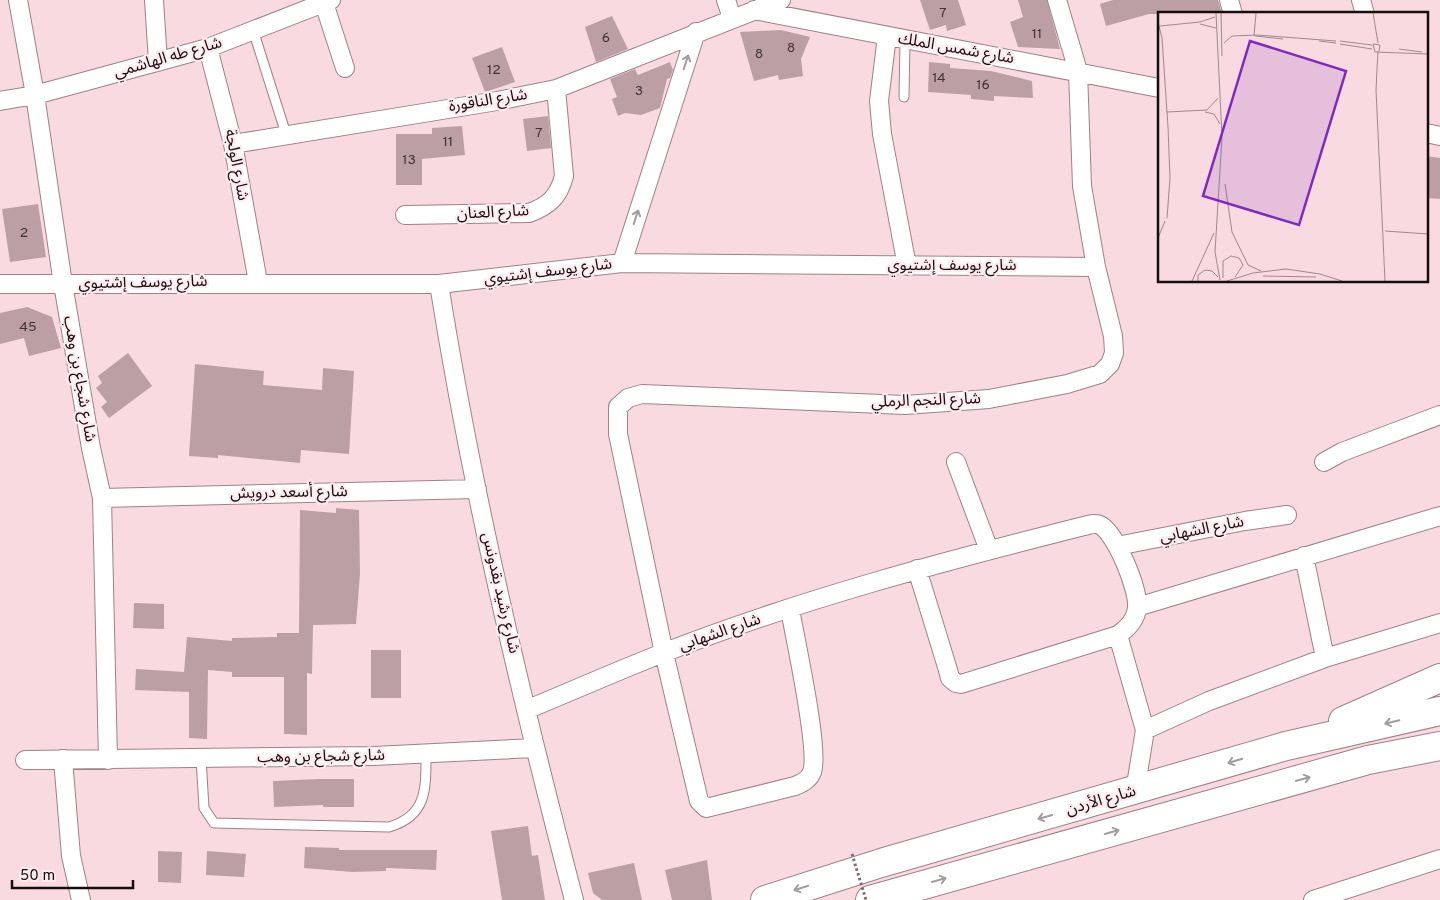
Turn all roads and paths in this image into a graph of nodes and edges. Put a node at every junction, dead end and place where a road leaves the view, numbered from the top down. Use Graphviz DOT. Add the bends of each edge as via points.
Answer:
graph roads {
  1 [pos="18,0"];
  2 [pos="154,0"];
  3 [pos="726,0"];
  4 [pos="781,0"];
  5 [pos="1058,0"];
  6 [pos="326,1"];
  7 [pos="753,10"];
  8 [pos="732,18"];
  9 [pos="253,30"];
  10 [pos="696,32"];
  11 [pos="887,36"];
  12 [pos="905,40"];
  13 [pos="208,48"];
  14 [pos="158,62"];
  15 [pos="345,68"];
  16 [pos="1078,71"];
  17 [pos="1158,88"];
  18 [pos="556,89"];
  19 [pos="35,95"];
  20 [pos="904,97"];
  21 [pos="0,101"];
  22 [pos="286,134"];
  23 [pos="233,144"];
  24 [pos="405,216"];
  25 [pos="622,263"];
  26 [pos="907,266"];
  27 [pos="1096,267"];
  28 [pos="258,282"];
  29 [pos="0,284"];
  30 [pos="63,284"];
  31 [pos="439,284"];
  32 [pos="1440,416"];
  33 [pos="956,462"];
  34 [pos="1324,462"];
  35 [pos="477,489"];
  36 [pos="102,498"];
  37 [pos="1287,515"];
  38 [pos="1440,516"];
  39 [pos="1117,546"];
  40 [pos="989,550"];
  41 [pos="1304,556"];
  42 [pos="917,569"];
  43 [pos="1137,606"];
  44 [pos="790,609"];
  45 [pos="1440,623"];
  46 [pos="1118,635"];
  47 [pos="664,653"];
  48 [pos="1325,658"];
  49 [pos="1440,678"];
  50 [pos="526,710"];
  51 [pos="1440,711"];
  52 [pos="1145,730"];
  53 [pos="1286,746"];
  54 [pos="1440,746"];
  55 [pos="534,748"];
  56 [pos="426,754"];
  57 [pos="201,758"];
  58 [pos="62,759"];
  59 [pos="25,760"];
  60 [pos="108,760"];
  61 [pos="1135,791"];
  62 [pos="852,854"];
  63 [pos="1440,859"];
  64 [pos="81,900"];
  65 [pos="574,900"];
  66 [pos="765,900"];
  67 [pos="866,900"];
  68 [pos="870,900"];
  69 [pos="1313,900"];
  1 -- 19 [label="street, شارع شجاع بن وهب"];
  2 -- 14 [label="street"];
  3 -- 8 [label="street"];
  4 -- 7 [label="street, شارع الناقورة"];
  5 -- 16 [label="street, شارع النجم الرملي"];
  6 -- 9 [label="street, شارع طه الهاشمي"];
  6 -- 15 [label="street"];
  7 -- 8 [label="street, شارع الناقورة"];
  7 -- 11 [label="street, شارع شمس الملك"];
  8 -- 10 [label="street, شارع الناقورة"];
  9 -- 13 [label="street, شارع طه الهاشمي"];
  9 -- 22 [label="lane"];
  10 -- 18 [label="street, شارع الناقورة"];
  25 -- 10 [label="street, one-way"];
  11 -- 12 [label="street, شارع شمس الملك"];
  11 -- 26 [label="street" via="880,101 882,134"];
  12 -- 16 [label="street, شارع شمس الملك"];
  12 -- 20 [label="lane"];
  13 -- 14 [label="street, شارع طه الهاشمي"];
  13 -- 23 [label="street, شارع الولجة"];
  14 -- 19 [label="street, شارع طه الهاشمي"];
  16 -- 17 [label="street, شارع شمس الملك"];
  16 -- 27 [label="street, شارع النجم الرملي" via="1082,186"];
  18 -- 22 [label="street, شارع الناقورة"];
  18 -- 24 [label="street, شارع العنان" via="564,176 552,201 529,213"];
  19 -- 21 [label="street, شارع طه الهاشمي"];
  19 -- 30 [label="street, شارع شجاع بن وهب"];
  22 -- 23 [label="street, شارع الناقورة"];
  23 -- 28 [label="street, شارع الولجة"];
  25 -- 26 [label="street, شارع يوسف إشتيوي"];
  25 -- 31 [label="street, شارع يوسف إشتيوي"];
  26 -- 27 [label="street, شارع يوسف إشتيوي"];
  27 -- 47 [label="street, شارع النجم الرملي" via="1113,336 1114,353 1110,364 1100,374 1067,384 989,399 905,405 642,394 628,398 618,407 618,434"];
  28 -- 30 [label="street, شارع يوسف إشتيوي"];
  28 -- 31 [label="street, شارع يوسف إشتيوي"];
  29 -- 30 [label="street, شارع يوسف إشتيوي"];
  30 -- 36 [label="street, شارع شجاع بن وهب"];
  31 -- 35 [label="street, شارع رشيد بقدونس"];
  32 -- 34 [label="street"];
  33 -- 40 [label="street"];
  35 -- 36 [label="street, شارع أسعد درويش"];
  35 -- 50 [label="street, شارع رشيد بقدونس"];
  36 -- 60 [label="street, شارع شجاع بن وهب"];
  37 -- 39 [label="street, شارع الشهابي"];
  38 -- 41 [label="street"];
  39 -- 40 [label="street, شارع الشهابي" via="1107,530 1096,523"];
  39 -- 43 [label="street, شارع الشهابي" via="1129,571"];
  40 -- 42 [label="street, شارع الشهابي"];
  41 -- 43 [label="street"];
  41 -- 48 [label="street"];
  42 -- 44 [label="street, شارع الشهابي"];
  42 -- 46 [label="street" via="950,678 956,683"];
  43 -- 46 [label="street" via="1132,623"];
  44 -- 47 [label="street, شارع الشهابي"];
  44 -- 47 [label="street, شارع النجم الرملي" via="814,762 812,774 795,786 711,808 702,805"];
  45 -- 48 [label="street"];
  46 -- 52 [label="street"];
  47 -- 50 [label="street, شارع الشهابي"];
  48 -- 52 [label="street" via="1209,701"];
  49 -- 53 [label="highway"];
  50 -- 55 [label="street, شارع رشيد بقدونس"];
  51 -- 53 [label="highway, شارع الأردن, one-way"];
  52 -- 61 [label="street"];
  53 -- 61 [label="highway, شارع الأردن, one-way"];
  68 -- 54 [label="highway, شارع الأردن, one-way" via="1368,760"];
  55 -- 56 [label="street, شارع شجاع بن وهب"];
  55 -- 65 [label="street, شارع رشيد بقدونس"];
  56 -- 57 [label="street, شارع شجاع بن وهب"];
  56 -- 57 [label="lane" via="423,800 405,822 382,828 214,823 204,808"];
  57 -- 60 [label="street, شارع شجاع بن وهب"];
  58 -- 59 [label="street, شارع شجاع بن وهب"];
  58 -- 60 [label="street, شارع شجاع بن وهب"];
  58 -- 64 [label="street" via="71,856"];
  61 -- 66 [label="highway, شارع الأردن, one-way"];
  62 -- 67 [label="path, bridge"];
  63 -- 69 [label="street"];
}
